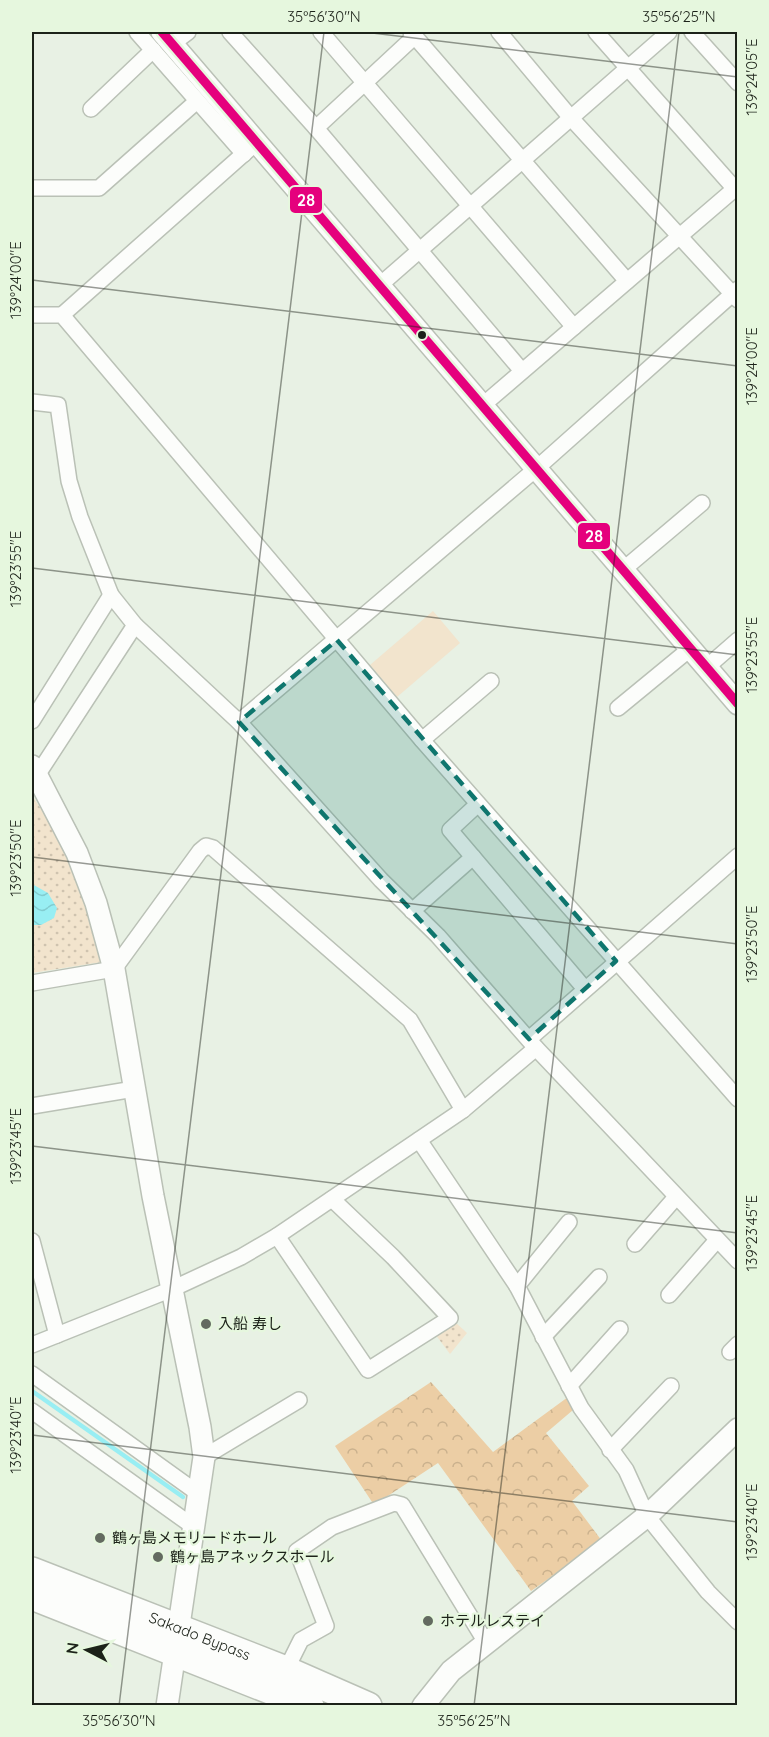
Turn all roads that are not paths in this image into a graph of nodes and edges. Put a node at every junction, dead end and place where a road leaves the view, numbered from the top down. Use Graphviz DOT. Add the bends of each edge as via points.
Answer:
graph roads {
  1 [pos="137,32"];
  2 [pos="230,32"];
  3 [pos="321,32"];
  4 [pos="499,32"];
  5 [pos="596,32"];
  6 [pos="669,32"];
  7 [pos="692,32"];
  8 [pos="413,34"];
  9 [pos="169,39"];
  10 [pos="628,68"];
  11 [pos="737,81"];
  12 [pos="366,84"];
  13 [pos="197,101"];
  14 [pos="91,109"];
  15 [pos="571,118"];
  16 [pos="316,128"];
  17 [pos="250,148"];
  18 [pos="523,159"];
  19 [pos="32,188"];
  20 [pos="736,188"];
  21 [pos="472,204"];
  22 [pos="680,236"];
  23 [pos="420,249"];
  24 [pos="627,281"];
  25 [pos="380,285"];
  26 [pos="736,294"];
  27 [pos="32,315"];
  28 [pos="63,315"];
  29 [pos="574,327"];
  30 [pos="522,371"];
  31 [pos="32,402"];
  32 [pos="483,405"];
  33 [pos="537,468"];
  34 [pos="702,502"];
  35 [pos="624,569"];
  36 [pos="111,595"];
  37 [pos="135,626"];
  38 [pos="337,640"];
  39 [pos="738,640"];
  40 [pos="691,648"];
  41 [pos="707,667"];
  42 [pos="491,681"];
  43 [pos="738,704"];
  44 [pos="618,708"];
  45 [pos="32,721"];
  46 [pos="239,723"];
  47 [pos="422,740"];
  48 [pos="33,770"];
  49 [pos="478,804"];
  50 [pos="738,856"];
  51 [pos="473,857"];
  52 [pos="412,911"];
  53 [pos="616,961"];
  54 [pos="114,969"];
  55 [pos="32,983"];
  56 [pos="585,989"];
  57 [pos="532,1044"];
  58 [pos="134,1089"];
  59 [pos="738,1099"];
  60 [pos="32,1106"];
  61 [pos="463,1110"];
  62 [pos="419,1140"];
  63 [pos="676,1197"];
  64 [pos="333,1199"];
  65 [pos="569,1222"];
  66 [pos="277,1236"];
  67 [pos="717,1240"];
  68 [pos="32,1241"];
  69 [pos="635,1244"];
  70 [pos="738,1261"];
  71 [pos="599,1277"];
  72 [pos="517,1286"];
  73 [pos="172,1288"];
  74 [pos="669,1295"];
  75 [pos="620,1329"];
  76 [pos="57,1335"];
  77 [pos="543,1337"];
  78 [pos="32,1345"];
  79 [pos="32,1374"];
  80 [pos="569,1386"];
  81 [pos="671,1386"];
  82 [pos="299,1400"];
  83 [pos="32,1412"];
  84 [pos="738,1429"];
  85 [pos="610,1450"];
  86 [pos="204,1457"];
  87 [pos="199,1494"];
  88 [pos="647,1516"];
  89 [pos="194,1527"];
  90 [pos="32,1571"];
  91 [pos="32,1596"];
  92 [pos="738,1622"];
  93 [pos="177,1640"];
  94 [pos="487,1644"];
  95 [pos="286,1670"];
  96 [pos="167,1706"];
  97 [pos="310,1706"];
  98 [pos="368,1706"];
  99 [pos="423,1706"];
  1 -- 9 [label="street"];
  2 -- 16 [label="street"];
  3 -- 12 [label="street"];
  4 -- 15 [label="street"];
  5 -- 10 [label="street"];
  6 -- 10 [label="street"];
  7 -- 11 [label="street"];
  8 -- 12 [label="street"];
  8 -- 18 [label="street"];
  9 -- 13 [label="street"];
  9 -- 14 [label="street"];
  9 -- 17 [label="street"];
  10 -- 15 [label="street"];
  10 -- 20 [label="street"];
  12 -- 16 [label="street"];
  12 -- 21 [label="street"];
  13 -- 17 [label="street"];
  13 -- 19 [label="street" via="99,188"];
  15 -- 18 [label="street"];
  15 -- 22 [label="street"];
  16 -- 23 [label="street"];
  17 -- 25 [label="street"];
  17 -- 28 [label="street"];
  18 -- 21 [label="street"];
  18 -- 24 [label="street"];
  20 -- 22 [label="street"];
  21 -- 23 [label="street"];
  21 -- 29 [label="street"];
  22 -- 24 [label="street"];
  22 -- 26 [label="street"];
  23 -- 25 [label="street"];
  23 -- 30 [label="street"];
  24 -- 29 [label="street"];
  25 -- 32 [label="street"];
  26 -- 33 [label="street"];
  27 -- 28 [label="street"];
  28 -- 38 [label="street"];
  29 -- 30 [label="street"];
  30 -- 32 [label="street"];
  31 -- 36 [label="street" via="58,405 72,490"];
  32 -- 33 [label="street"];
  33 -- 35 [label="street"];
  33 -- 38 [label="street"];
  34 -- 35 [label="street"];
  35 -- 40 [label="street"];
  36 -- 37 [label="street"];
  36 -- 45 [label="street"];
  37 -- 46 [label="street"];
  37 -- 48 [label="street"];
  38 -- 46 [label="street"];
  38 -- 47 [label="street"];
  39 -- 41 [label="street"];
  40 -- 41 [label="street"];
  40 -- 44 [label="street"];
  41 -- 43 [label="street"];
  42 -- 47 [label="street"];
  46 -- 52 [label="street"];
  47 -- 49 [label="street"];
  48 -- 54 [label="street" via="77,853"];
  49 -- 51 [label="street" via="450,830"];
  49 -- 53 [label="street"];
  50 -- 53 [label="street"];
  51 -- 52 [label="street"];
  51 -- 56 [label="street"];
  52 -- 57 [label="street"];
  53 -- 56 [label="street"];
  53 -- 59 [label="street"];
  54 -- 55 [label="street"];
  54 -- 58 [label="street"];
  54 -- 61 [label="street" via="200,851 206,846 213,848 410,1020"];
  56 -- 57 [label="street"];
  57 -- 61 [label="street"];
  57 -- 63 [label="street"];
  58 -- 60 [label="street"];
  58 -- 73 [label="street"];
  61 -- 62 [label="street"];
  62 -- 64 [label="street"];
  62 -- 72 [label="street"];
  63 -- 67 [label="street"];
  63 -- 69 [label="street"];
  64 -- 66 [label="street"];
  64 -- 66 [label="street" via="450,1318 368,1370"];
  65 -- 72 [label="street"];
  66 -- 73 [label="street"];
  67 -- 70 [label="street"];
  67 -- 74 [label="street"];
  68 -- 76 [label="street"];
  71 -- 77 [label="street"];
  72 -- 77 [label="street"];
  73 -- 76 [label="street"];
  73 -- 86 [label="street"];
  75 -- 80 [label="street"];
  76 -- 78 [label="street"];
  77 -- 80 [label="street"];
  79 -- 87 [label="street"];
  80 -- 85 [label="street"];
  81 -- 85 [label="street"];
  82 -- 86 [label="street"];
  83 -- 89 [label="street"];
  84 -- 88 [label="street"];
  85 -- 88 [label="street" via="626,1470"];
  86 -- 87 [label="street"];
  87 -- 89 [label="street"];
  88 -- 92 [label="street" via="708,1592"];
  88 -- 94 [label="street"];
  89 -- 93 [label="street"];
  90 -- 93 [label="highway, Sakado Bypass"];
  91 -- 93 [label="highway, Sakado Bypass"];
  93 -- 95 [label="highway, Sakado Bypass"];
  93 -- 96 [label="street"];
  93 -- 97 [label="highway, Sakado Bypass"];
  94 -- 95 [label="street" via="402,1505 394,1503 332,1527 297,1551 326,1626 301,1640"];
  94 -- 99 [label="street" via="452,1671"];
  95 -- 98 [label="highway, Sakado Bypass"];
}
